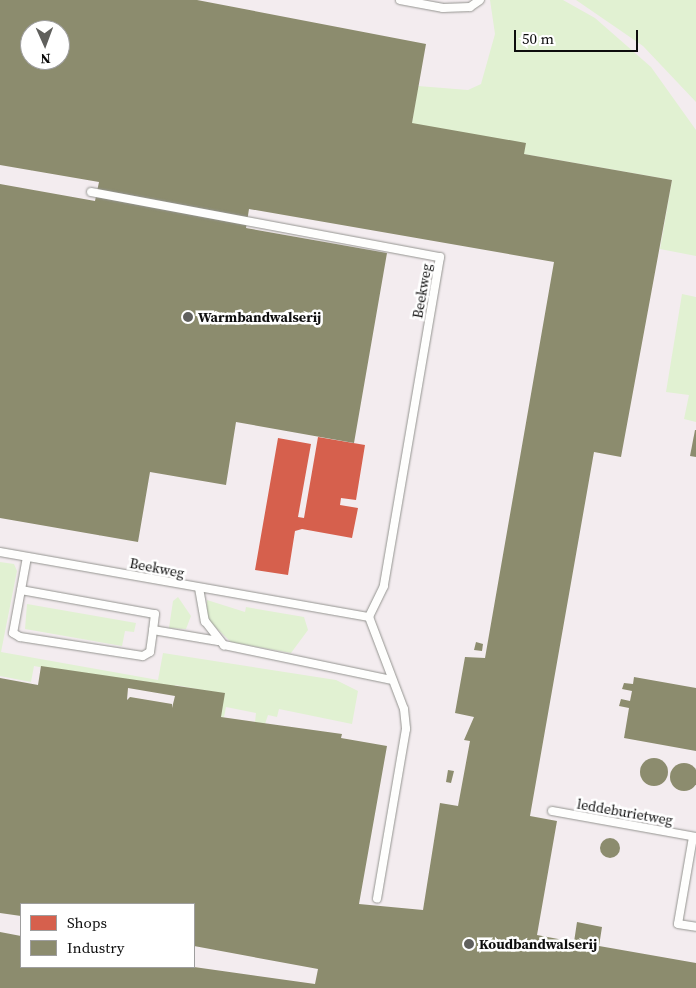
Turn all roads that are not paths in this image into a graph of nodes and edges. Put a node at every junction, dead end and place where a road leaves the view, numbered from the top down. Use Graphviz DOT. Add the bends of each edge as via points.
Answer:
graph roads {
  1 [pos="400,0"];
  2 [pos="480,0"];
  3 [pos="91,192"];
  4 [pos="0,552"];
  5 [pos="26,556"];
  6 [pos="199,588"];
  7 [pos="21,590"];
  8 [pos="369,617"];
  9 [pos="154,630"];
  10 [pos="218,641"];
  11 [pos="392,680"];
  12 [pos="552,811"];
  13 [pos="695,837"];
  14 [pos="377,899"];
  15 [pos="696,927"];
  1 -- 2 [label="lane" via="443,8 470,7"];
  3 -- 8 [label="lane, Beekweg" via="440,257 384,586"];
  4 -- 5 [label="lane, Beekweg"];
  5 -- 6 [label="lane, Beekweg"];
  5 -- 7 [label="lane"];
  6 -- 8 [label="lane, Beekweg"];
  6 -- 10 [label="lane" via="205,621"];
  7 -- 9 [label="lane" via="155,614"];
  7 -- 9 [label="lane" via="13,633 20,637 143,656 150,652"];
  8 -- 11 [label="lane"];
  9 -- 10 [label="lane"];
  10 -- 11 [label="lane" via="234,649"];
  11 -- 14 [label="lane" via="404,709 406,729"];
  12 -- 13 [label="lane, leddeburietweg"];
  13 -- 15 [label="lane, leddeburietweg" via="678,924"];
}
